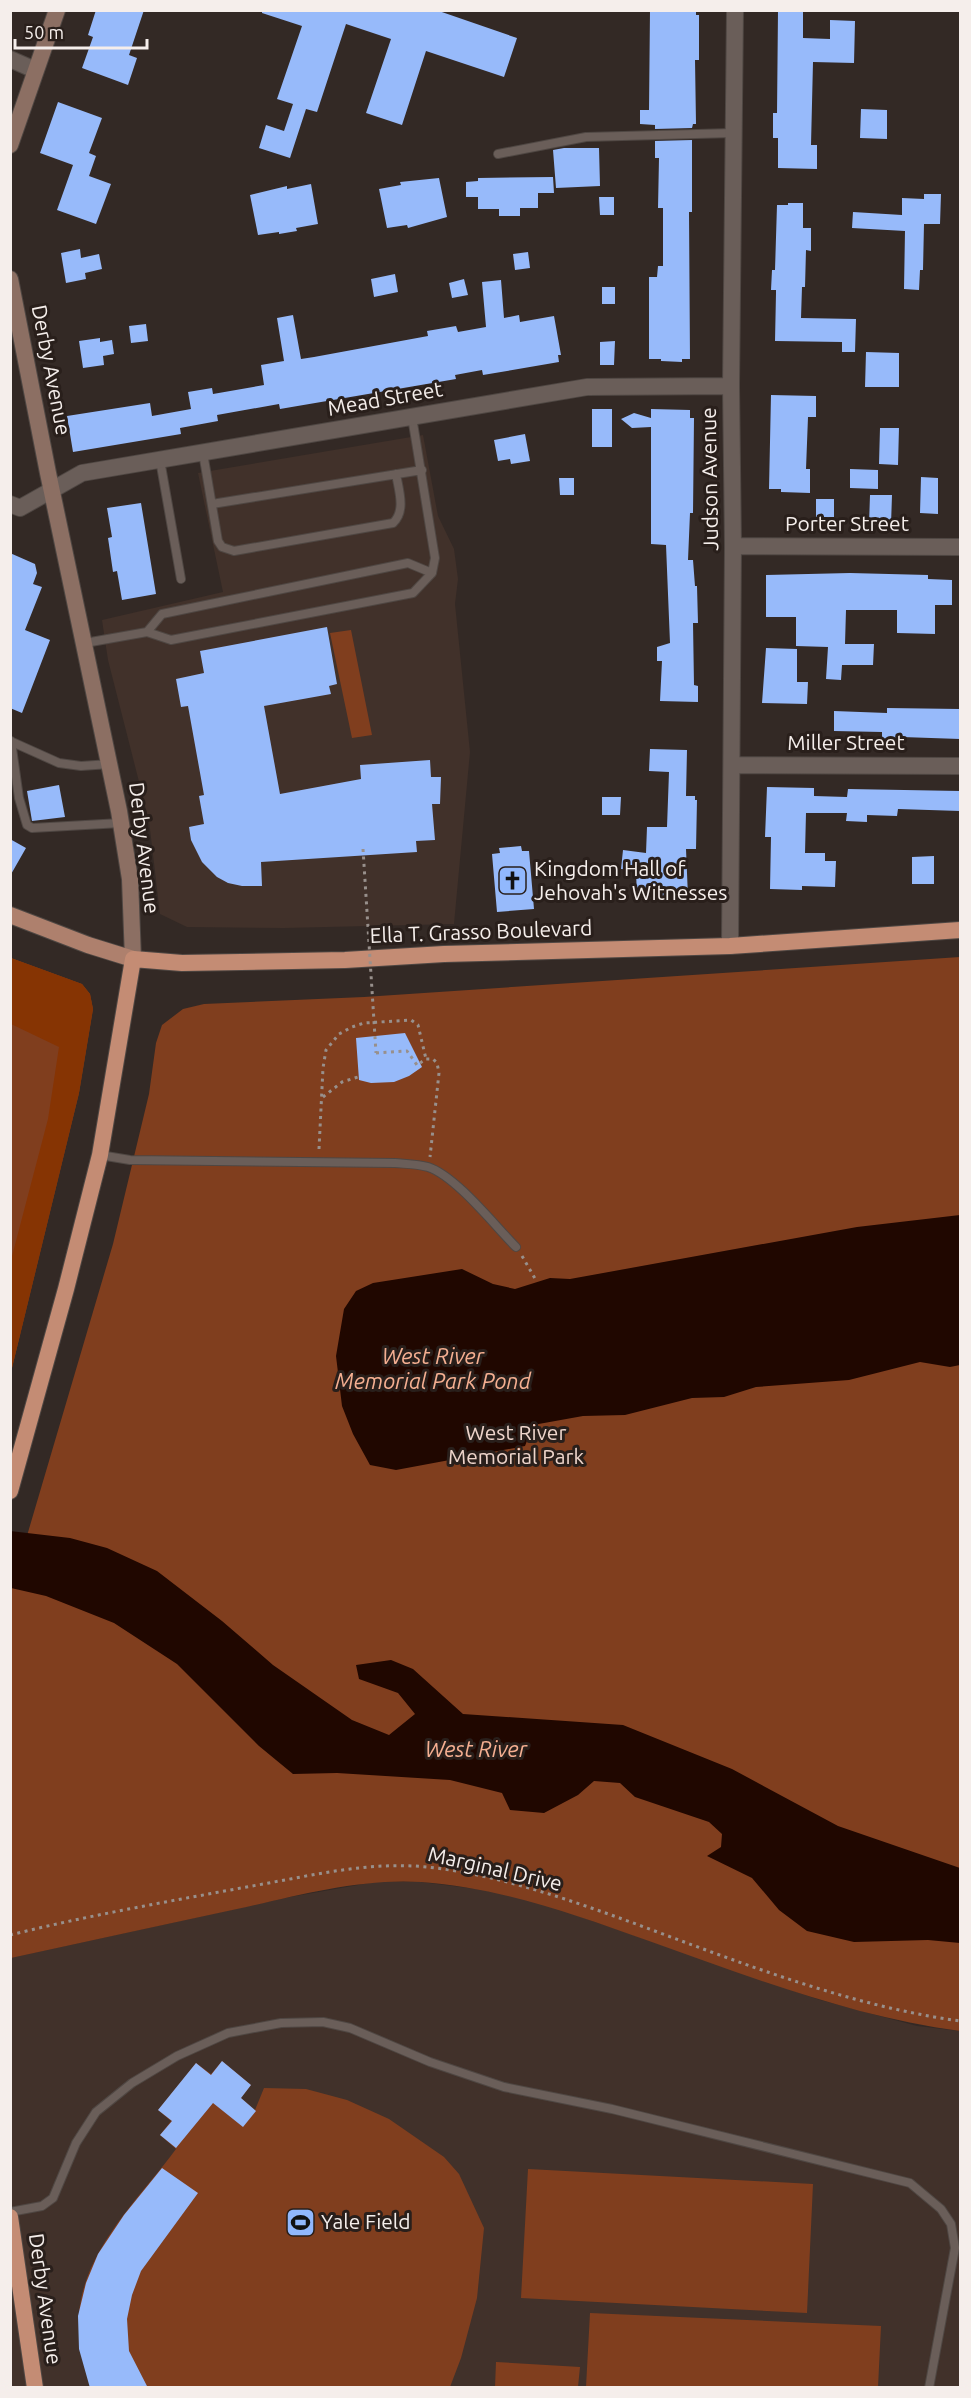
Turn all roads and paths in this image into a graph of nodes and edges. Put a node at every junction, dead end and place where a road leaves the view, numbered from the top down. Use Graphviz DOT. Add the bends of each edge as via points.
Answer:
graph roads {
  1 [pos="57,10"];
  2 [pos="735,10"];
  3 [pos="10,59"];
  4 [pos="35,70"];
  5 [pos="733,133"];
  6 [pos="10,145"];
  7 [pos="498,154"];
  8 [pos="10,279"];
  9 [pos="731,386"];
  10 [pos="412,417"];
  11 [pos="203,453"];
  12 [pos="160,460"];
  13 [pos="422,470"];
  14 [pos="396,474"];
  15 [pos="53,489"];
  16 [pos="10,504"];
  17 [pos="212,504"];
  18 [pos="733,546"];
  19 [pos="960,547"];
  20 [pos="432,573"];
  21 [pos="181,579"];
  22 [pos="147,632"];
  23 [pos="85,643"];
  24 [pos="11,741"];
  25 [pos="110,764"];
  26 [pos="732,765"];
  27 [pos="960,766"];
  28 [pos="121,823"];
  29 [pos="363,849"];
  30 [pos="10,915"];
  31 [pos="960,930"];
  32 [pos="730,946"];
  33 [pos="133,959"];
  34 [pos="426,1059"];
  35 [pos="358,1077"];
  36 [pos="322,1098"];
  37 [pos="100,1155"];
  38 [pos="319,1163"];
  39 [pos="428,1167"];
  40 [pos="516,1247"];
  41 [pos="537,1282"];
  42 [pos="10,1491"];
  43 [pos="10,1935"];
  44 [pos="960,2021"];
  45 [pos="10,2212"];
  46 [pos="10,2217"];
  47 [pos="35,2388"];
  48 [pos="929,2388"];
  1 -- 4 [label="main road"];
  2 -- 5 [label="street, Judson Avenue"];
  3 -- 4 [label="street"];
  4 -- 6 [label="main road"];
  5 -- 7 [label="lane" via="586,136"];
  5 -- 9 [label="street, Judson Avenue"];
  8 -- 15 [label="main road, Derby Avenue"];
  9 -- 10 [label="street, Mead Street" via="587,387"];
  9 -- 18 [label="street, Judson Avenue"];
  10 -- 11 [label="street, Mead Street"];
  10 -- 13 [label="lane"];
  11 -- 12 [label="street, Mead Street"];
  11 -- 17 [label="lane"];
  12 -- 15 [label="street, Mead Street" via="82,473"];
  12 -- 21 [label="lane"];
  13 -- 14 [label="lane"];
  13 -- 20 [label="lane" via="434,540"];
  14 -- 17 [label="lane"];
  14 -- 17 [label="lane" via="401,509 393,523 247,549 234,551 222,547"];
  15 -- 16 [label="street, Mead Street" via="20,508"];
  15 -- 23 [label="main road, Derby Avenue"];
  18 -- 19 [label="street, Porter Street"];
  18 -- 26 [label="street, Judson Avenue"];
  20 -- 22 [label="lane" via="413,593 171,640"];
  20 -- 22 [label="lane" via="408,563 162,614"];
  22 -- 23 [label="lane"];
  23 -- 25 [label="main road, Derby Avenue"];
  24 -- 25 [label="lane" via="59,763"];
  24 -- 28 [label="lane" via="27,825 32,828"];
  25 -- 28 [label="main road, Derby Avenue"];
  26 -- 27 [label="street, Miller Street"];
  26 -- 32 [label="street, Judson Avenue"];
  28 -- 33 [label="main road, Derby Avenue" via="130,879"];
  29 -- 34 [label="path, bridge" via="376,1053 407,1051 418,1064"];
  30 -- 33 [label="main road, Ella T. Grasso Boulevard"];
  31 -- 32 [label="highway, Ella T. Grasso Boulevard"];
  32 -- 33 [label="highway, Ella T. Grasso Boulevard" via="252,962"];
  33 -- 37 [label="highway, Derby Avenue"];
  34 -- 36 [label="path" via="418,1025 411,1020 352,1027 339,1034 326,1050"];
  34 -- 39 [label="path" via="437,1063 439,1073"];
  35 -- 36 [label="path" via="342,1082"];
  36 -- 38 [label="path"];
  37 -- 38 [label="lane" via="130,1160"];
  37 -- 42 [label="highway, Derby Avenue"];
  38 -- 39 [label="lane"];
  39 -- 40 [label="lane" via="463,1191"];
  40 -- 41 [label="path"];
  43 -- 44 [label="path, Marginal Drive" via="318,1874 396,1865 429,1867 498,1881 610,1914 861,2001"];
  45 -- 48 [label="lane" via="42,2206 53,2198 76,2143 96,2112 132,2083 177,2056 228,2033 281,2023 322,2022 350,2028 430,2062 504,2087 612,2109 910,2183 951,2224 955,2248"];
  46 -- 47 [label="highway, Derby Avenue"];
}
